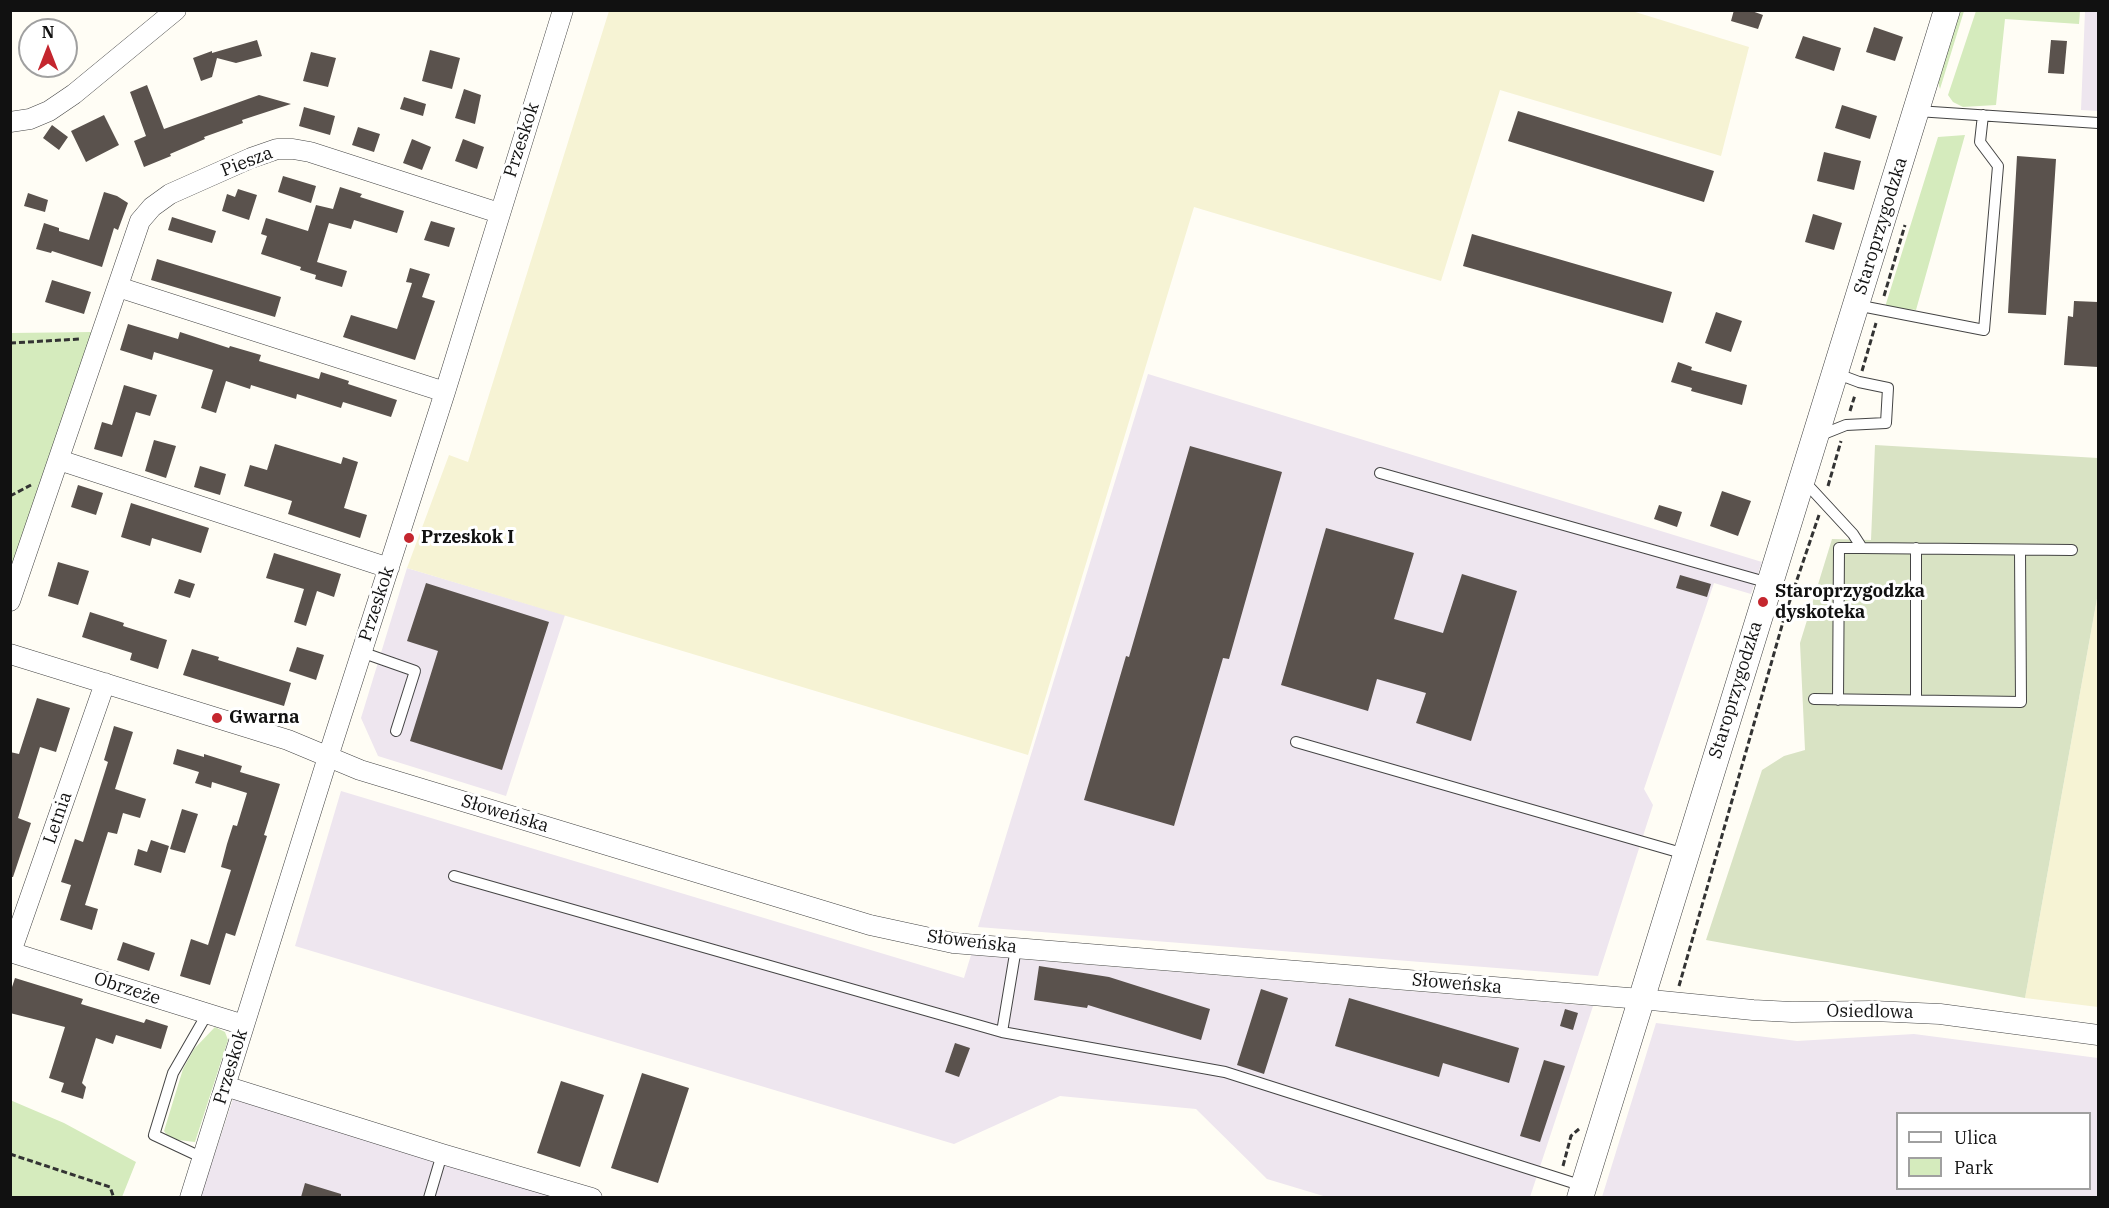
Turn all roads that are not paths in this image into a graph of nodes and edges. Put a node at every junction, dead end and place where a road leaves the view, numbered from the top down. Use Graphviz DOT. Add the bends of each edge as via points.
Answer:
graph roads {
  1 [pos="176,10"];
  2 [pos="563,10"];
  3 [pos="1947,10"];
  4 [pos="1916,111"];
  5 [pos="1983,115"];
  6 [pos="10,122"];
  7 [pos="2098,123"];
  8 [pos="499,213"];
  9 [pos="118,286"];
  10 [pos="1856,305"];
  11 [pos="1835,373"];
  12 [pos="446,392"];
  13 [pos="1815,437"];
  14 [pos="58,460"];
  15 [pos="1380,473"];
  16 [pos="1802,478"];
  17 [pos="1862,548"];
  18 [pos="1916,548"];
  19 [pos="2020,550"];
  20 [pos="2072,550"];
  21 [pos="389,568"];
  22 [pos="1769,583"];
  23 [pos="10,602"];
  24 [pos="362,652"];
  25 [pos="10,654"];
  26 [pos="105,683"];
  27 [pos="1814,699"];
  28 [pos="1838,700"];
  29 [pos="1916,700"];
  30 [pos="396,731"];
  31 [pos="1296,742"];
  32 [pos="328,757"];
  33 [pos="1686,854"];
  34 [pos="454,876"];
  35 [pos="1016,948"];
  36 [pos="11,952"];
  37 [pos="1641,999"];
  38 [pos="207,1014"];
  39 [pos="244,1025"];
  40 [pos="1002,1032"];
  41 [pos="2098,1035"];
  42 [pos="225,1086"];
  43 [pos="442,1154"];
  44 [pos="203,1158"];
  45 [pos="1582,1192"];
  46 [pos="188,1197"];
  47 [pos="429,1197"];
  48 [pos="592,1197"];
  1 -- 6 [label="street" via="49,111"];
  2 -- 8 [label="street, Przeskok"];
  3 -- 4 [label="street, Staroprzygodzka"];
  4 -- 5 [label="lane"];
  4 -- 10 [label="street, Staroprzygodzka"];
  5 -- 7 [label="lane"];
  5 -- 10 [label="lane" via="1980,142 1998,166 1984,330"];
  8 -- 9 [label="street, Piesza" via="310,152 277,149 170,194 152,207 140,221"];
  8 -- 12 [label="street, Przeskok"];
  9 -- 12 [label="street"];
  9 -- 14 [label="street, Piesza"];
  10 -- 11 [label="street, Staroprzygodzka"];
  11 -- 13 [label="street, Staroprzygodzka"];
  11 -- 13 [label="lane" via="1888,388 1886,423 1846,425"];
  12 -- 21 [label="street, Przeskok"];
  13 -- 16 [label="street, Staroprzygodzka"];
  14 -- 21 [label="street"];
  14 -- 23 [label="street, Piesza"];
  15 -- 22 [label="lane"];
  16 -- 17 [label="lane"];
  16 -- 22 [label="street, Staroprzygodzka"];
  17 -- 18 [label="lane"];
  17 -- 28 [label="lane" via="1839,548"];
  18 -- 19 [label="lane"];
  18 -- 29 [label="lane"];
  19 -- 20 [label="lane"];
  19 -- 29 [label="lane" via="2021,702"];
  21 -- 24 [label="street, Przeskok"];
  22 -- 33 [label="street, Staroprzygodzka"];
  24 -- 30 [label="lane" via="415,671"];
  24 -- 32 [label="street, Przeskok"];
  25 -- 26 [label="street"];
  26 -- 32 [label="street" via="288,740"];
  26 -- 36 [label="street, Letnia"];
  27 -- 28 [label="lane"];
  28 -- 29 [label="lane"];
  31 -- 33 [label="lane"];
  32 -- 35 [label="street, Słoweńska" via="870,925 953,943"];
  32 -- 39 [label="street, Przeskok"];
  33 -- 37 [label="street, Staroprzygodzka"];
  34 -- 40 [label="lane"];
  35 -- 37 [label="street, Słoweńska"];
  35 -- 40 [label="lane"];
  36 -- 38 [label="street, Obrzeże"];
  37 -- 41 [label="street, Osiedlowa" via="1792,1012 1940,1014"];
  37 -- 45 [label="street, Staroprzygodzka"];
  38 -- 39 [label="street, Obrzeże"];
  38 -- 44 [label="lane" via="173,1073 154,1135"];
  39 -- 42 [label="street, Przeskok"];
  40 -- 45 [label="lane" via="1225,1072"];
  42 -- 43 [label="street"];
  42 -- 44 [label="street, Przeskok"];
  43 -- 47 [label="lane"];
  43 -- 48 [label="street"];
  44 -- 46 [label="street, Przeskok"];
}
